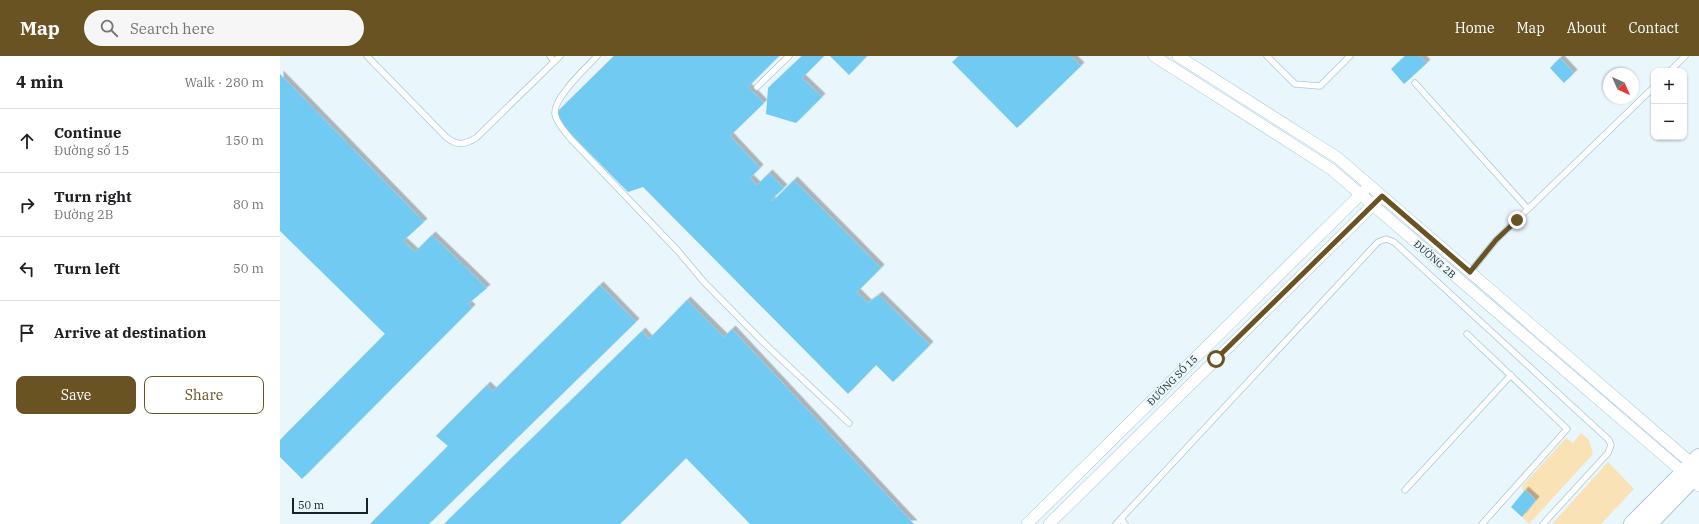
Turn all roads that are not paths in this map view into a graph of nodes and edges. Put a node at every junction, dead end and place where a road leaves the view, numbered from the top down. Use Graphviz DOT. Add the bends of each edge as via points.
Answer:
graph roads {
  1 [pos="366,56"];
  2 [pos="550,56"];
  3 [pos="560,56"];
  4 [pos="597,56"];
  5 [pos="788,56"];
  6 [pos="1154,56"];
  7 [pos="1178,56"];
  8 [pos="1267,56"];
  9 [pos="1350,56"];
  10 [pos="1686,56"];
  11 [pos="554,61"];
  12 [pos="1673,68"];
  13 [pos="1415,83"];
  14 [pos="757,87"];
  15 [pos="1651,90"];
  16 [pos="1369,185"];
  17 [pos="1360,194"];
  18 [pos="1382,196"];
  19 [pos="1372,205"];
  20 [pos="1528,209"];
  21 [pos="1470,272"];
  22 [pos="1467,334"];
  23 [pos="1510,375"];
  24 [pos="849,424"];
  25 [pos="1695,472"];
  26 [pos="1406,490"];
  27 [pos="1118,522"];
  28 [pos="1027,524"];
  29 [pos="1049,524"];
  30 [pos="1126,524"];
  31 [pos="1482,524"];
  32 [pos="1543,524"];
  33 [pos="1632,524"];
  34 [pos="1649,524"];
  1 -- 11 [label="lane" via="446,137 457,144 467,144 476,138"];
  2 -- 11 [label="lane"];
  3 -- 11 [label="lane"];
  4 -- 24 [label="lane" via="557,103 555,112 558,124 709,287"];
  5 -- 14 [label="lane"];
  6 -- 17 [label="street, ĐƯỜNG 2B" via="1331,169"];
  7 -- 16 [label="street, ĐƯỜNG 2B" via="1338,158"];
  8 -- 9 [label="lane" via="1295,84 1320,86"];
  10 -- 12 [label="lane"];
  13 -- 20 [label="lane"];
  15 -- 20 [label="lane"];
  16 -- 17 [label="street, ĐƯỜNG SỐ 15"];
  16 -- 18 [label="street, ĐƯỜNG 2B"];
  17 -- 19 [label="street, ĐƯỜNG 2B"];
  17 -- 28 [label="street, ĐƯỜNG SỐ 15"];
  18 -- 19 [label="street, ĐƯỜNG SỐ 15"];
  18 -- 21 [label="street, ĐƯỜNG 2B"];
  19 -- 25 [label="street, ĐƯỜNG 2B"];
  19 -- 29 [label="street, ĐƯỜNG SỐ 15"];
  20 -- 21 [label="lane" via="1496,240"];
  21 -- 25 [label="street, ĐƯỜNG 2B"];
  22 -- 23 [label="lane"];
  23 -- 26 [label="lane"];
  23 -- 31 [label="lane" via="1567,429"];
  25 -- 33 [label="street"];
  25 -- 34 [label="street"];
  27 -- 30 [label="lane"];
  27 -- 32 [label="lane" via="1378,242 1386,239 1394,242 1609,440 1611,445 1608,453"];
}
